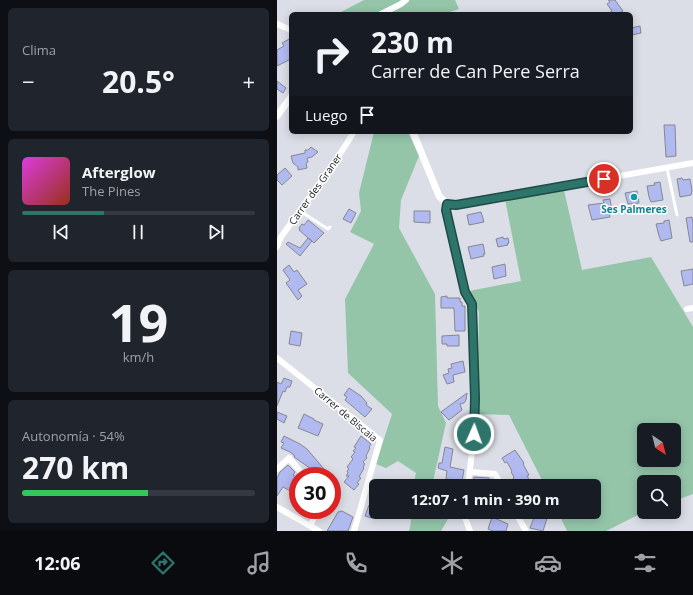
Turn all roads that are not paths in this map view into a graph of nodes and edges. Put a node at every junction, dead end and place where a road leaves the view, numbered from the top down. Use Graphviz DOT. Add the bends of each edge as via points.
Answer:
graph roads {
  1 [pos="406,0"];
  2 [pos="385,12"];
  3 [pos="277,24"];
  4 [pos="289,29"];
  5 [pos="289,101"];
  6 [pos="277,116"];
  7 [pos="353,134"];
  8 [pos="414,134"];
  9 [pos="693,163"];
  10 [pos="667,168"];
  11 [pos="447,204"];
  12 [pos="300,211"];
  13 [pos="677,215"];
  14 [pos="330,227"];
  15 [pos="277,247"];
  16 [pos="277,358"];
  17 [pos="296,467"];
  18 [pos="277,469"];
  19 [pos="471,472"];
  20 [pos="470,479"];
  21 [pos="498,479"];
  22 [pos="277,507"];
  23 [pos="314,519"];
  24 [pos="466,519"];
  25 [pos="519,519"];
  26 [pos="310,526"];
  27 [pos="319,531"];
  28 [pos="354,531"];
  29 [pos="470,531"];
  30 [pos="526,531"];
  1 -- 2 [label="street"];
  3 -- 4 [label="street"];
  5 -- 6 [label="street"];
  7 -- 12 [label="street, Carrer des Graner"];
  8 -- 11 [label="street" via="439,196"];
  9 -- 10 [label="street"];
  10 -- 11 [label="street" via="456,205"];
  10 -- 13 [label="lane"];
  11 -- 19 [label="street" via="446,210 465,292 472,304 475,398"];
  12 -- 14 [label="lane" via="328,229"];
  12 -- 15 [label="street, Carrer des Graner" via="281,237"];
  16 -- 28 [label="street, Carrer de Biscaia" via="380,440"];
  17 -- 18 [label="street" via="289,458"];
  19 -- 20 [label="street"];
  19 -- 21 [label="street" via="495,474"];
  22 -- 26 [label="street"];
  23 -- 26 [label="street"];
  24 -- 29 [label="street"];
  25 -- 30 [label="street"];
  26 -- 27 [label="street"];
}
